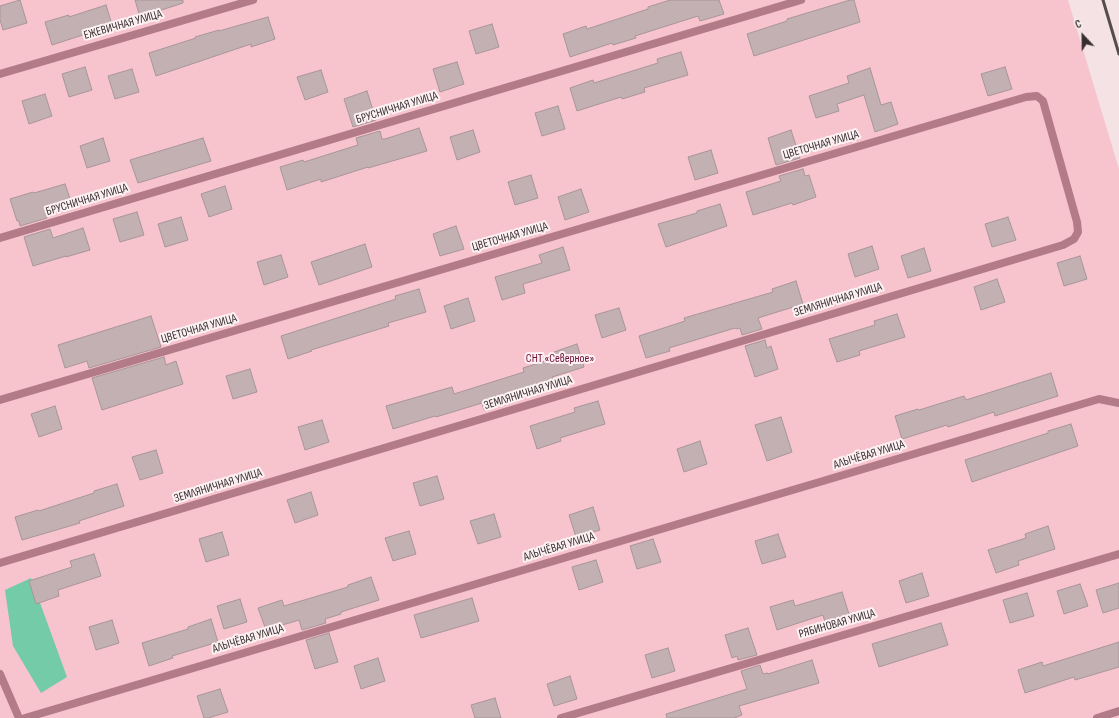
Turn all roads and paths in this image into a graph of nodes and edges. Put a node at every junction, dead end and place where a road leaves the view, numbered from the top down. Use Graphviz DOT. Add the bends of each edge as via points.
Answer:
graph roads {
  1 [pos="253,0"];
  2 [pos="801,0"];
  3 [pos="0,74"];
  4 [pos="0,238"];
  5 [pos="1063,245"];
  6 [pos="0,400"];
  7 [pos="1119,403"];
  8 [pos="1119,554"];
  9 [pos="0,563"];
  10 [pos="0,674"];
  11 [pos="1119,711"];
  12 [pos="19,718"];
  13 [pos="25,718"];
  14 [pos="561,718"];
  15 [pos="1097,718"];
  1 -- 3 [label="street, ЕЖЕВИЧНАЯ УЛИЦА"];
  2 -- 4 [label="street, БРУСНИЧНАЯ УЛИЦА"];
  5 -- 6 [label="street, ЦВЕТОЧНАЯ УЛИЦА" via="1074,239 1078,232 1077,222 1043,101 1037,96 1026,97"];
  5 -- 9 [label="street, ЗЕМЛЯНИЧНАЯ УЛИЦА"];
  7 -- 13 [label="street, АЛЫЧЁВАЯ УЛИЦА" via="1099,399"];
  8 -- 14 [label="street, РЯБИНОВАЯ УЛИЦА"];
  10 -- 12 [label="street"];
  11 -- 15 [label="street"];
}
